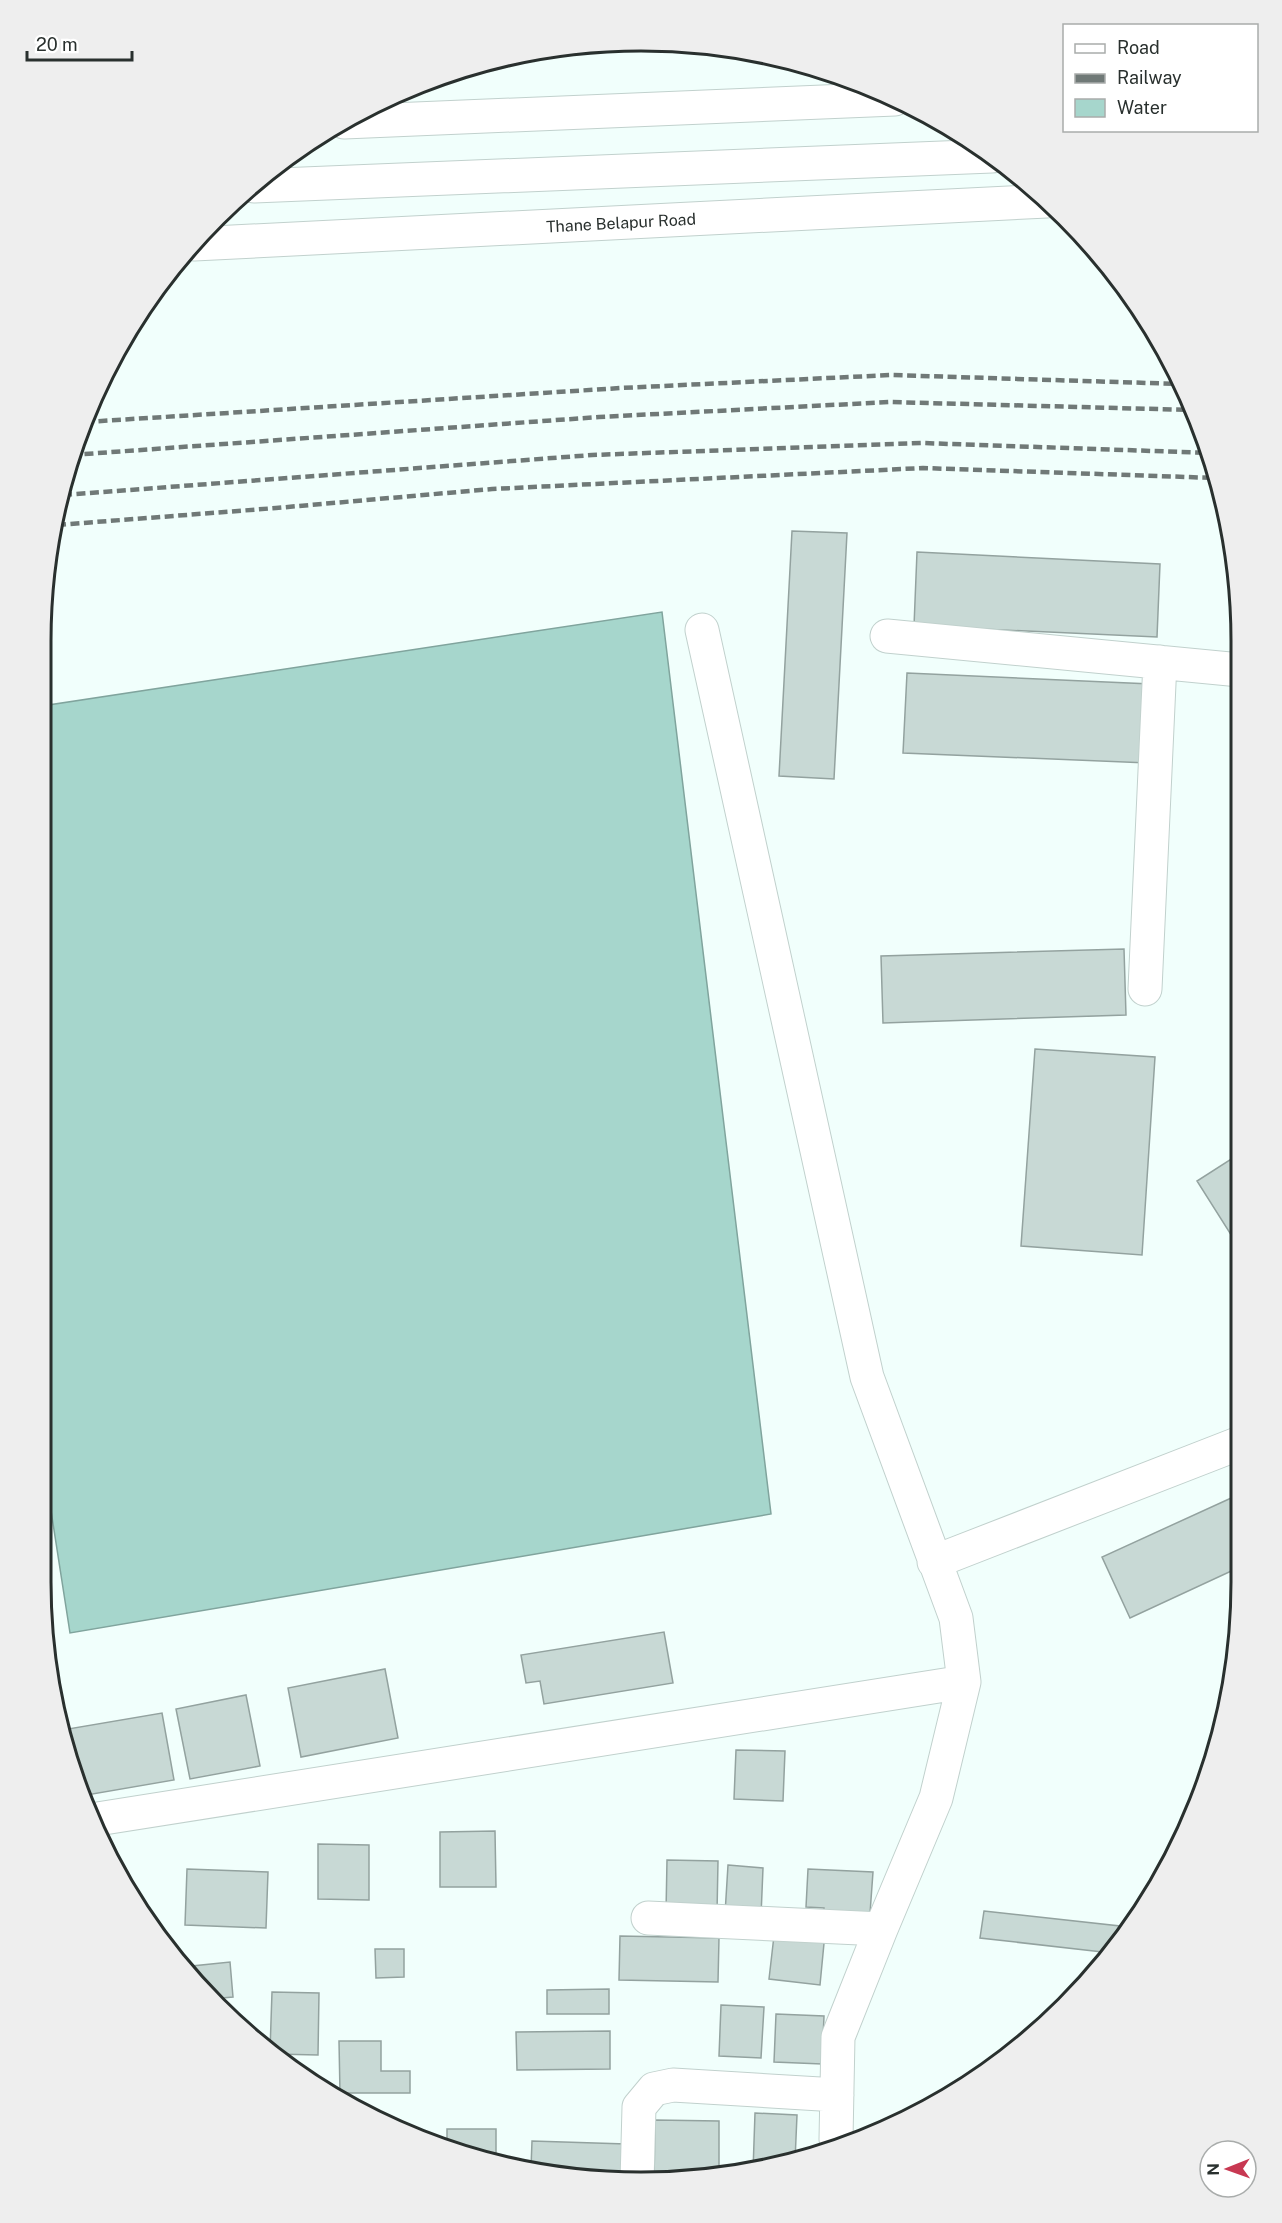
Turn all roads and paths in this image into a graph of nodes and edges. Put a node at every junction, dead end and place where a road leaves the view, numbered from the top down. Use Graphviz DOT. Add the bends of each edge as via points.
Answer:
graph roads {
  1 [pos="875,100"];
  2 [pos="363,121"];
  3 [pos="978,157"];
  4 [pos="267,185"];
  5 [pos="1035,202"];
  6 [pos="213,235"];
  7 [pos="236,242"];
  8 [pos="205,243"];
  9 [pos="702,630"];
  10 [pos="887,636"];
  11 [pos="1160,662"];
  12 [pos="1231,669"];
  13 [pos="1145,989"];
  14 [pos="1231,1447"];
  15 [pos="934,1563"];
  16 [pos="964,1682"];
  17 [pos="101,1818"];
  18 [pos="648,1918"];
  19 [pos="880,1929"];
  20 [pos="837,2095"];
  21 [pos="836,2139"];
  22 [pos="637,2172"];
  1 -- 2 [label="main road"];
  3 -- 4 [label="main road"];
  5 -- 7 [label="main road, Thane Belapur Road"];
  6 -- 7 [label="main road"];
  7 -- 8 [label="main road, Thane Belapur Road"];
  9 -- 15 [label="main road" via="867,1377"];
  10 -- 11 [label="main road"];
  11 -- 12 [label="main road"];
  11 -- 13 [label="main road"];
  14 -- 15 [label="main road"];
  15 -- 16 [label="main road" via="956,1618"];
  16 -- 17 [label="main road"];
  16 -- 19 [label="main road" via="936,1798"];
  18 -- 19 [label="main road"];
  19 -- 20 [label="main road" via="838,2037"];
  20 -- 21 [label="main road"];
  20 -- 22 [label="main road" via="673,2085 654,2090 639,2107"];
}
